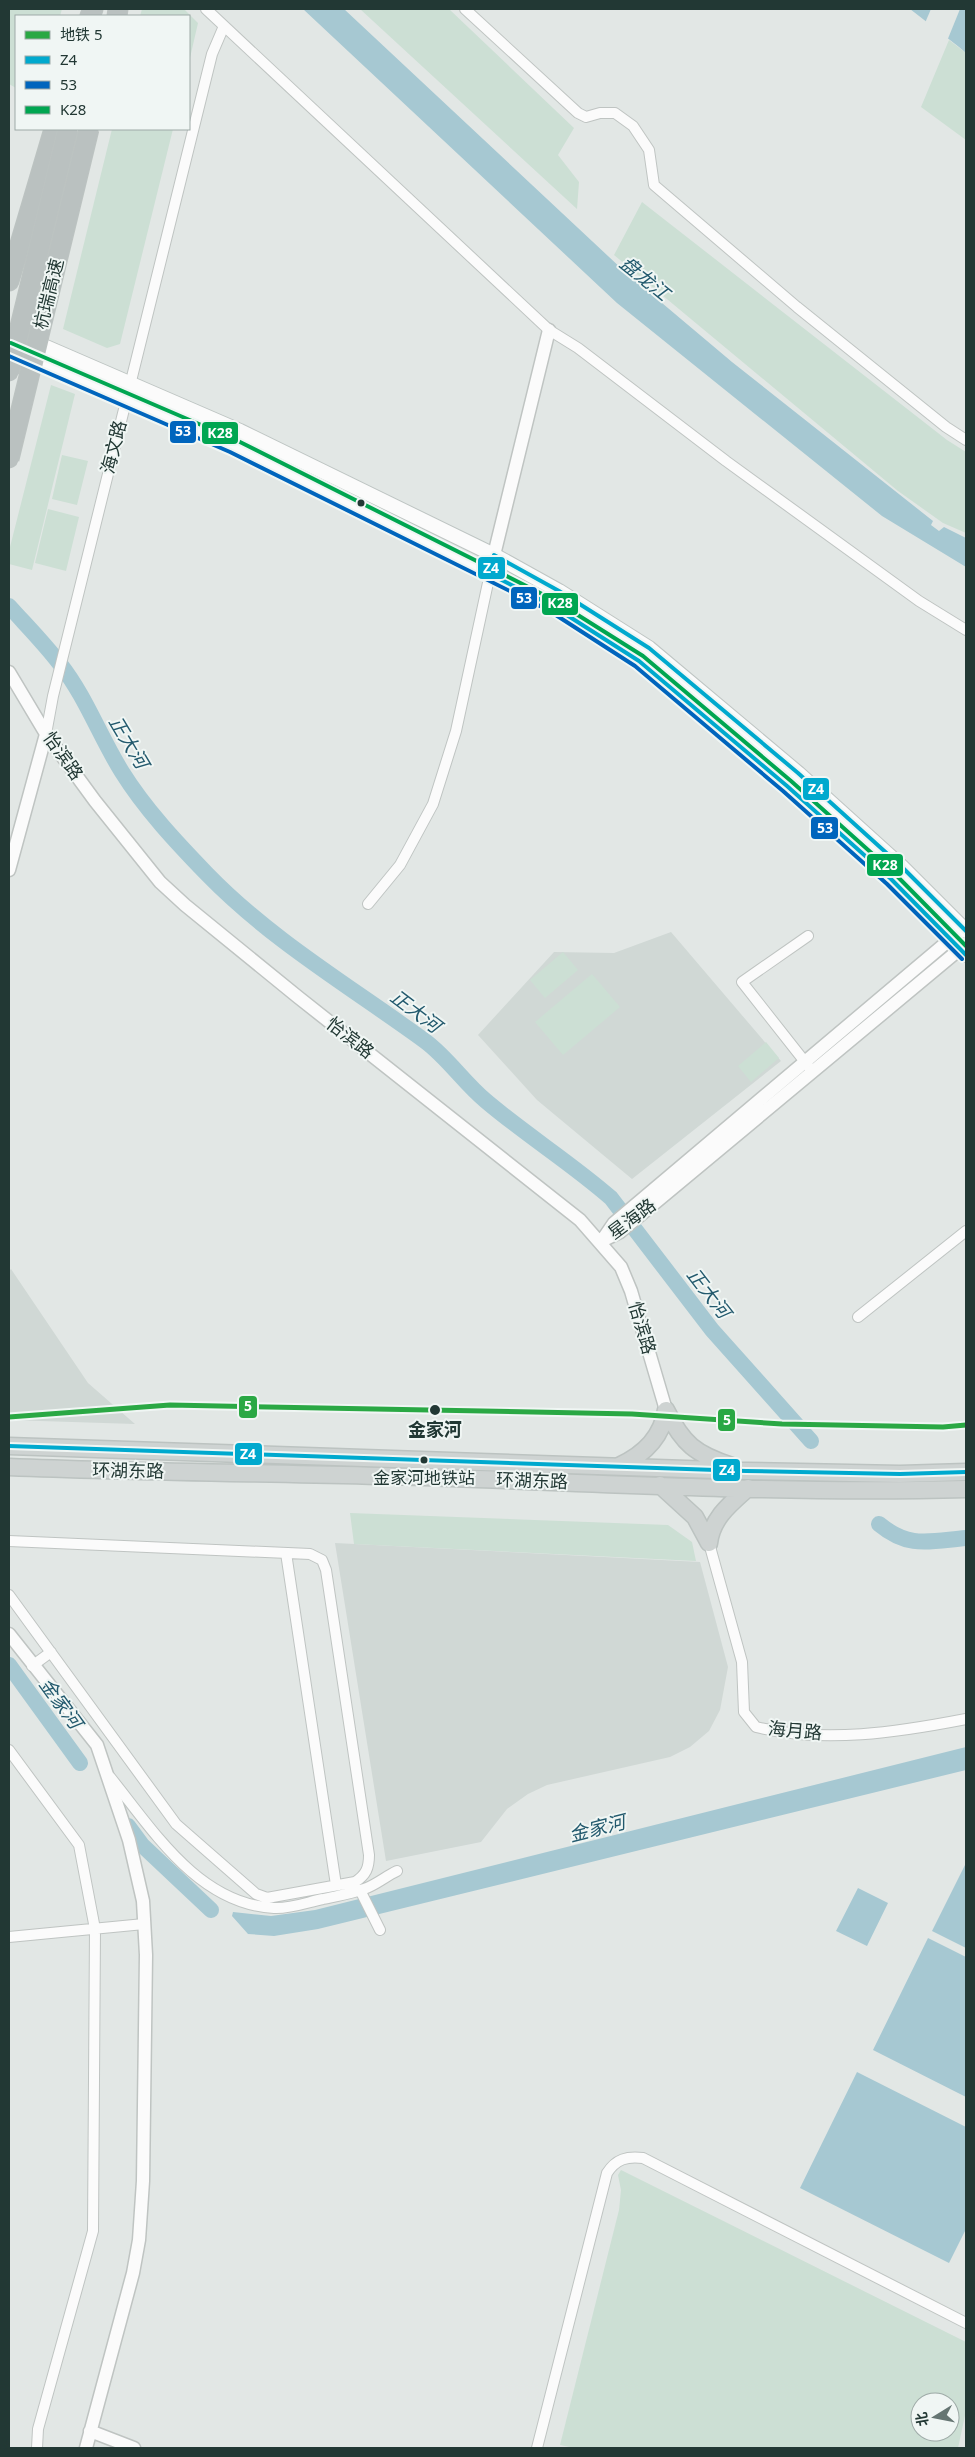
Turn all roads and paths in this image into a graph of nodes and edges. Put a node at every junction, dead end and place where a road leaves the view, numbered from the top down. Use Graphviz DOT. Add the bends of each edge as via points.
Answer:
graph roads {
  1 [pos="206,9"];
  2 [pos="465,9"];
  3 [pos="224,26"];
  4 [pos="54,130"];
  5 [pos="68,130"];
  6 [pos="89,130"];
  7 [pos="9,281"];
  8 [pos="549,330"];
  9 [pos="9,331"];
  10 [pos="9,349"];
  11 [pos="9,372"];
  12 [pos="130,382"];
  13 [pos="126,399"];
  14 [pos="966,440"];
  15 [pos="9,459"];
  16 [pos="494,555"];
  17 [pos="490,574"];
  18 [pos="966,630"];
  19 [pos="9,672"];
  20 [pos="46,734"];
  21 [pos="9,870"];
  22 [pos="368,904"];
  23 [pos="965,929"];
  24 [pos="808,936"];
  25 [pos="961,947"];
  26 [pos="808,1066"];
  27 [pos="966,1231"];
  28 [pos="601,1242"];
  29 [pos="858,1317"];
  30 [pos="666,1410"];
  31 [pos="9,1446"];
  32 [pos="9,1467"];
  33 [pos="617,1467"];
  34 [pos="746,1471"];
  35 [pos="966,1472"];
  36 [pos="660,1485"];
  37 [pos="748,1488"];
  38 [pos="966,1489"];
  39 [pos="9,1541"];
  40 [pos="709,1543"];
  41 [pos="286,1554"];
  42 [pos="9,1595"];
  43 [pos="9,1634"];
  44 [pos="51,1652"];
  45 [pos="32,1666"];
  46 [pos="966,1719"];
  47 [pos="110,1735"];
  48 [pos="97,1745"];
  49 [pos="9,1750"];
  50 [pos="106,1772"];
  51 [pos="397,1871"];
  52 [pos="336,1885"];
  53 [pos="362,1894"];
  54 [pos="144,1924"];
  55 [pos="96,1929"];
  56 [pos="380,1930"];
  57 [pos="9,1937"];
  58 [pos="966,2323"];
  59 [pos="90,2431"];
  60 [pos="37,2448"];
  61 [pos="86,2448"];
  62 [pos="134,2448"];
  63 [pos="537,2448"];
  1 -- 3 [label="street"];
  2 -- 14 [label="street" via="578,113 586,117 600,113 615,114 633,126 649,150 654,185 797,307"];
  3 -- 8 [label="street"];
  3 -- 12 [label="street, 海文路" via="212,54"];
  4 -- 7 [label="highway"];
  5 -- 11 [label="highway, 杭瑞高速, bridge"];
  6 -- 15 [label="highway, 杭瑞高速, bridge"];
  8 -- 16 [label="street"];
  8 -- 18 [label="street" via="578,348 726,461 919,601"];
  9 -- 12 [label="main road"];
  10 -- 13 [label="main road"];
  12 -- 13 [label="street, 海文路"];
  12 -- 16 [label="main road" via="240,431"];
  13 -- 17 [label="main road" via="233,446"];
  13 -- 20 [label="street, 海文路" via="52,696"];
  16 -- 17 [label="street"];
  16 -- 23 [label="main road" via="559,591 649,648 798,773"];
  17 -- 22 [label="street" via="456,731 433,804 400,865"];
  17 -- 25 [label="main road" via="551,605 639,662 788,786"];
  19 -- 20 [label="street, 怡滨路"];
  20 -- 21 [label="street, 海文路"];
  20 -- 28 [label="street, 怡滨路" via="160,882 185,905 580,1220"];
  23 -- 25 [label="street, 星海路"];
  24 -- 26 [label="street" via="742,982"];
  25 -- 26 [label="street, 星海路"];
  26 -- 28 [label="street, 星海路"];
  27 -- 29 [label="street"];
  28 -- 30 [label="street, 怡滨路" via="620,1267 631,1291"];
  30 -- 33 [label="main road" via="657,1436 644,1451"];
  30 -- 34 [label="main road" via="679,1435 691,1447"];
  31 -- 33 [label="main road, 环湖东路"];
  32 -- 36 [label="main road, 环湖东路"];
  33 -- 34 [label="main road, 环湖东路"];
  34 -- 35 [label="main road, 环湖东路"];
  36 -- 37 [label="main road, 环湖东路"];
  36 -- 40 [label="main road" via="695,1517"];
  37 -- 38 [label="main road, 环湖东路"];
  37 -- 40 [label="main road" via="724,1509 711,1529"];
  39 -- 41 [label="street"];
  40 -- 46 [label="street, 海月路" via="742,1662 744,1712 756,1728 809,1734 858,1734"];
  41 -- 52 [label="street"];
  41 -- 52 [label="street" via="316,1556 322,1560 326,1570 369,1855 369,1866 363,1877 355,1882"];
  42 -- 44 [label="street"];
  43 -- 45 [label="street"];
  44 -- 45 [label="street"];
  44 -- 47 [label="street"];
  45 -- 48 [label="street"];
  47 -- 48 [label="street"];
  47 -- 52 [label="street" via="176,1824 256,1894 268,1898"];
  48 -- 50 [label="street"];
  49 -- 55 [label="street" via="80,1845"];
  50 -- 53 [label="street" via="186,1867 211,1888 228,1897 276,1908"];
  50 -- 54 [label="street" via="139,1878"];
  51 -- 53 [label="street"];
  53 -- 56 [label="street"];
  54 -- 55 [label="street"];
  54 -- 59 [label="street" via="144,2132 139,2240 133,2274"];
  55 -- 57 [label="street"];
  55 -- 60 [label="street" via="93,2231 38,2429"];
  58 -- 63 [label="street" via="643,2158 626,2157 612,2165 607,2173"];
  59 -- 61 [label="street"];
  59 -- 62 [label="street"];
}
